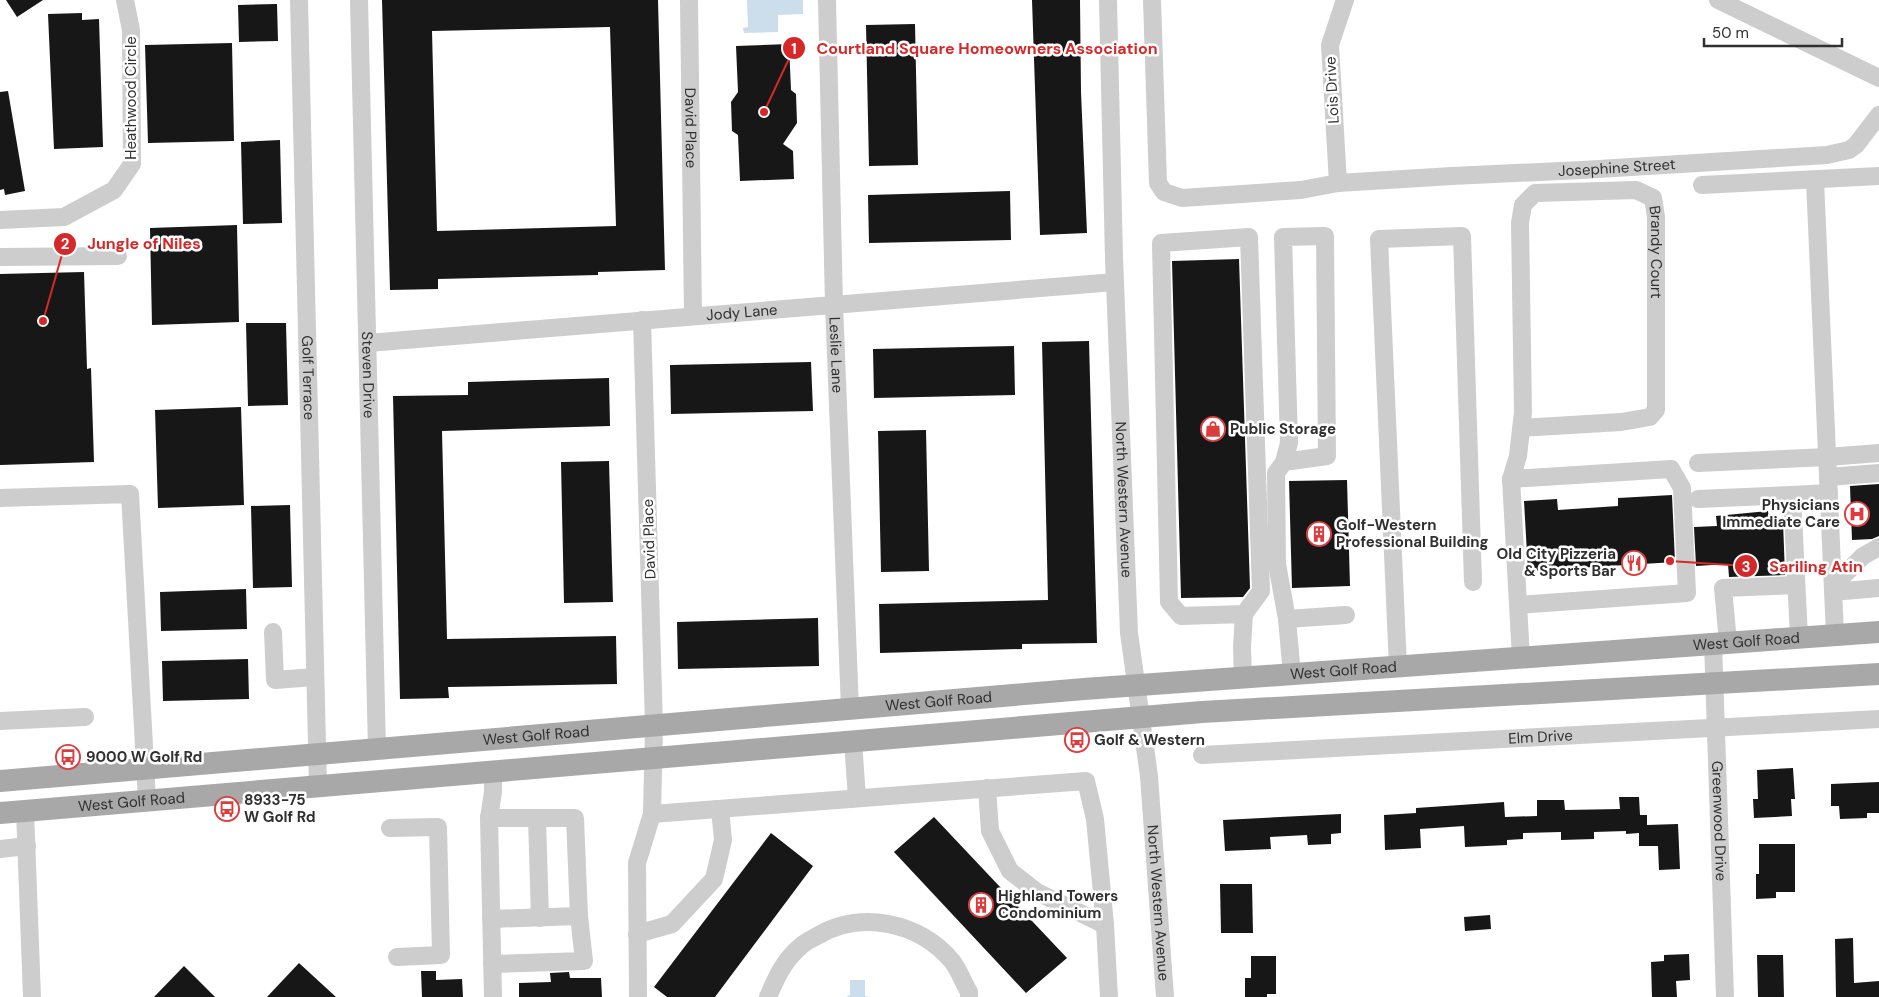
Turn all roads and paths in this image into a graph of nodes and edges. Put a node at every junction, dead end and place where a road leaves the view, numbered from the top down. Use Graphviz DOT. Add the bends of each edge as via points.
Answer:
graph roads {
  1 [pos="125,0"];
  2 [pos="298,0"];
  3 [pos="359,0"];
  4 [pos="689,0"];
  5 [pos="827,0"];
  6 [pos="1108,0"];
  7 [pos="1152,0"];
  8 [pos="1345,0"];
  9 [pos="1718,0"];
  10 [pos="1879,78"];
  11 [pos="1879,115"];
  12 [pos="1879,176"];
  13 [pos="1815,180"];
  14 [pos="1338,183"];
  15 [pos="1702,185"];
  16 [pos="0,220"];
  17 [pos="118,256"];
  18 [pos="0,257"];
  19 [pos="1115,282"];
  20 [pos="834,304"];
  21 [pos="693,316"];
  22 [pos="642,320"];
  23 [pos="368,343"];
  24 [pos="1522,428"];
  25 [pos="1879,453"];
  26 [pos="1828,458"];
  27 [pos="1284,462"];
  28 [pos="1698,463"];
  29 [pos="1879,473"];
  30 [pos="1512,480"];
  31 [pos="1829,485"];
  32 [pos="1792,495"];
  33 [pos="0,498"];
  34 [pos="1698,500"];
  35 [pos="1879,547"];
  36 [pos="1473,582"];
  37 [pos="1796,585"];
  38 [pos="1879,588"];
  39 [pos="1833,589"];
  40 [pos="1518,605"];
  41 [pos="1244,614"];
  42 [pos="1346,615"];
  43 [pos="1287,619"];
  44 [pos="274,632"];
  45 [pos="1879,632"];
  46 [pos="1835,635"];
  47 [pos="1799,637"];
  48 [pos="1720,643"];
  49 [pos="1521,658"];
  50 [pos="1398,667"];
  51 [pos="1879,674"];
  52 [pos="1292,675"];
  53 [pos="315,677"];
  54 [pos="1243,678"];
  55 [pos="1714,684"];
  56 [pos="1136,685"];
  57 [pos="850,709"];
  58 [pos="85,717"];
  59 [pos="1141,717"];
  60 [pos="1879,719"];
  61 [pos="0,721"];
  62 [pos="654,726"];
  63 [pos="1716,728"];
  64 [pos="853,741"];
  65 [pos="377,749"];
  66 [pos="316,754"];
  67 [pos="1202,755"];
  68 [pos="653,758"];
  69 [pos="146,769"];
  70 [pos="493,771"];
  71 [pos="0,781"];
  72 [pos="318,786"];
  73 [pos="987,788"];
  74 [pos="857,798"];
  75 [pos="147,800"];
  76 [pos="720,809"];
  77 [pos="24,810"];
  78 [pos="0,813"];
  79 [pos="652,814"];
  80 [pos="489,818"];
  81 [pos="537,818"];
  82 [pos="390,828"];
  83 [pos="27,846"];
  84 [pos="0,849"];
  85 [pos="579,916"];
  86 [pos="540,918"];
  87 [pos="491,919"];
  88 [pos="1105,925"];
  89 [pos="636,934"];
  90 [pos="397,957"];
  91 [pos="492,964"];
  92 [pos="32,997"];
  93 [pos="493,997"];
  94 [pos="638,997"];
  95 [pos="768,997"];
  96 [pos="970,997"];
  97 [pos="1109,997"];
  98 [pos="1165,997"];
  99 [pos="1725,997"];
  1 -- 16 [label="street, Heathwood Circle" via="131,30 132,164 114,190 64,217"];
  2 -- 53 [label="street, Golf Terrace"];
  3 -- 23 [label="street, Steven Drive"];
  4 -- 21 [label="street, David Place"];
  5 -- 20 [label="street, Leslie Lane"];
  6 -- 19 [label="street, North Western Avenue"];
  7 -- 14 [label="street, Josephine Street" via="1158,183 1164,192 1182,198 1302,190"];
  8 -- 14 [label="street, Lois Drive" via="1330,45"];
  9 -- 10 [label="street"];
  11 -- 14 [label="street, Josephine Street" via="1856,145 1828,155"];
  12 -- 13 [label="street"];
  13 -- 15 [label="street"];
  13 -- 26 [label="street"];
  17 -- 18 [label="street"];
  19 -- 20 [label="street, Jody Lane"];
  19 -- 56 [label="street, North Western Avenue" via="1129,633"];
  20 -- 21 [label="street, Jody Lane"];
  20 -- 57 [label="street, Leslie Lane"];
  21 -- 22 [label="street, Jody Lane"];
  22 -- 23 [label="street, Jody Lane"];
  22 -- 62 [label="street, David Place"];
  23 -- 65 [label="street, Steven Drive"];
  24 -- 24 [label="street, Brandy Court" via="1520,223 1523,206 1535,193 1636,190 1653,198 1656,217 1656,410 1650,416 1621,422"];
  24 -- 30 [label="street, Brandy Court"];
  25 -- 26 [label="street"];
  26 -- 28 [label="street"];
  26 -- 31 [label="street"];
  27 -- 27 [label="street" via="1288,442 1283,237 1325,236 1327,456"];
  27 -- 43 [label="street" via="1276,473 1277,564"];
  29 -- 31 [label="street"];
  30 -- 40 [label="street, Brandy Court"];
  30 -- 40 [label="street" via="1671,469 1682,488 1687,593"];
  31 -- 32 [label="street"];
  31 -- 39 [label="street"];
  32 -- 34 [label="street"];
  32 -- 37 [label="street"];
  33 -- 69 [label="street" via="130,494"];
  35 -- 39 [label="street" via="1863,556"];
  36 -- 50 [label="street" via="1462,236 1379,239"];
  37 -- 47 [label="street"];
  37 -- 48 [label="street, Greenwood Drive" via="1724,588"];
  38 -- 39 [label="street"];
  39 -- 46 [label="street"];
  40 -- 49 [label="street, Brandy Court"];
  41 -- 41 [label="street" via="1261,591 1249,237 1161,243 1169,602 1181,616"];
  41 -- 54 [label="street"];
  42 -- 43 [label="street"];
  43 -- 52 [label="street"];
  44 -- 53 [label="street" via="275,680"];
  45 -- 46 [label="main road, West Golf Road"];
  46 -- 47 [label="main road, West Golf Road"];
  47 -- 48 [label="main road, West Golf Road"];
  48 -- 49 [label="main road, West Golf Road"];
  48 -- 55 [label="street, Greenwood Drive"];
  49 -- 50 [label="main road, West Golf Road"];
  50 -- 52 [label="main road, West Golf Road"];
  51 -- 55 [label="main road, West Golf Road"];
  52 -- 54 [label="main road, West Golf Road"];
  53 -- 66 [label="street, Golf Terrace"];
  54 -- 56 [label="main road, West Golf Road"];
  55 -- 59 [label="main road, West Golf Road"];
  55 -- 63 [label="street, Greenwood Drive"];
  56 -- 57 [label="main road, West Golf Road"];
  56 -- 59 [label="street, North Western Avenue"];
  57 -- 62 [label="main road, West Golf Road"];
  58 -- 61 [label="street"];
  59 -- 64 [label="main road, West Golf Road"];
  59 -- 98 [label="street, North Western Avenue" via="1149,776"];
  60 -- 63 [label="street, Elm Drive"];
  62 -- 65 [label="main road, West Golf Road"];
  62 -- 68 [label="street, David Place"];
  63 -- 67 [label="street, Elm Drive"];
  63 -- 99 [label="street, Greenwood Drive"];
  64 -- 68 [label="main road, West Golf Road"];
  64 -- 74 [label="street"];
  65 -- 66 [label="main road, West Golf Road"];
  66 -- 69 [label="main road, West Golf Road"];
  66 -- 72 [label="street, Golf Terrace"];
  68 -- 70 [label="main road, West Golf Road"];
  68 -- 79 [label="street, David Place"];
  69 -- 71 [label="main road, West Golf Road"];
  69 -- 75 [label="street"];
  70 -- 72 [label="main road, West Golf Road"];
  70 -- 80 [label="street"];
  72 -- 75 [label="main road, West Golf Road"];
  73 -- 74 [label="street"];
  73 -- 88 [label="street" via="990,831 1010,871 1037,892"];
  73 -- 88 [label="street" via="1086,781 1095,819"];
  74 -- 76 [label="street"];
  75 -- 77 [label="main road, West Golf Road"];
  76 -- 79 [label="street"];
  76 -- 89 [label="street" via="723,840 714,879 672,924"];
  77 -- 78 [label="main road, West Golf Road"];
  77 -- 83 [label="street"];
  79 -- 89 [label="street, David Place" via="636,862"];
  80 -- 81 [label="street"];
  80 -- 87 [label="street"];
  81 -- 85 [label="street" via="575,818"];
  81 -- 86 [label="street"];
  82 -- 90 [label="street" via="438,826 441,956"];
  83 -- 84 [label="street"];
  83 -- 92 [label="street"];
  85 -- 86 [label="street"];
  85 -- 91 [label="street" via="584,960"];
  86 -- 87 [label="street"];
  87 -- 91 [label="street"];
  88 -- 97 [label="street"];
  89 -- 94 [label="street, David Place"];
  91 -- 93 [label="street"];
  95 -- 96 [label="street" via="779,970 801,945 830,928 864,921 897,925 928,939 953,962"];
}
